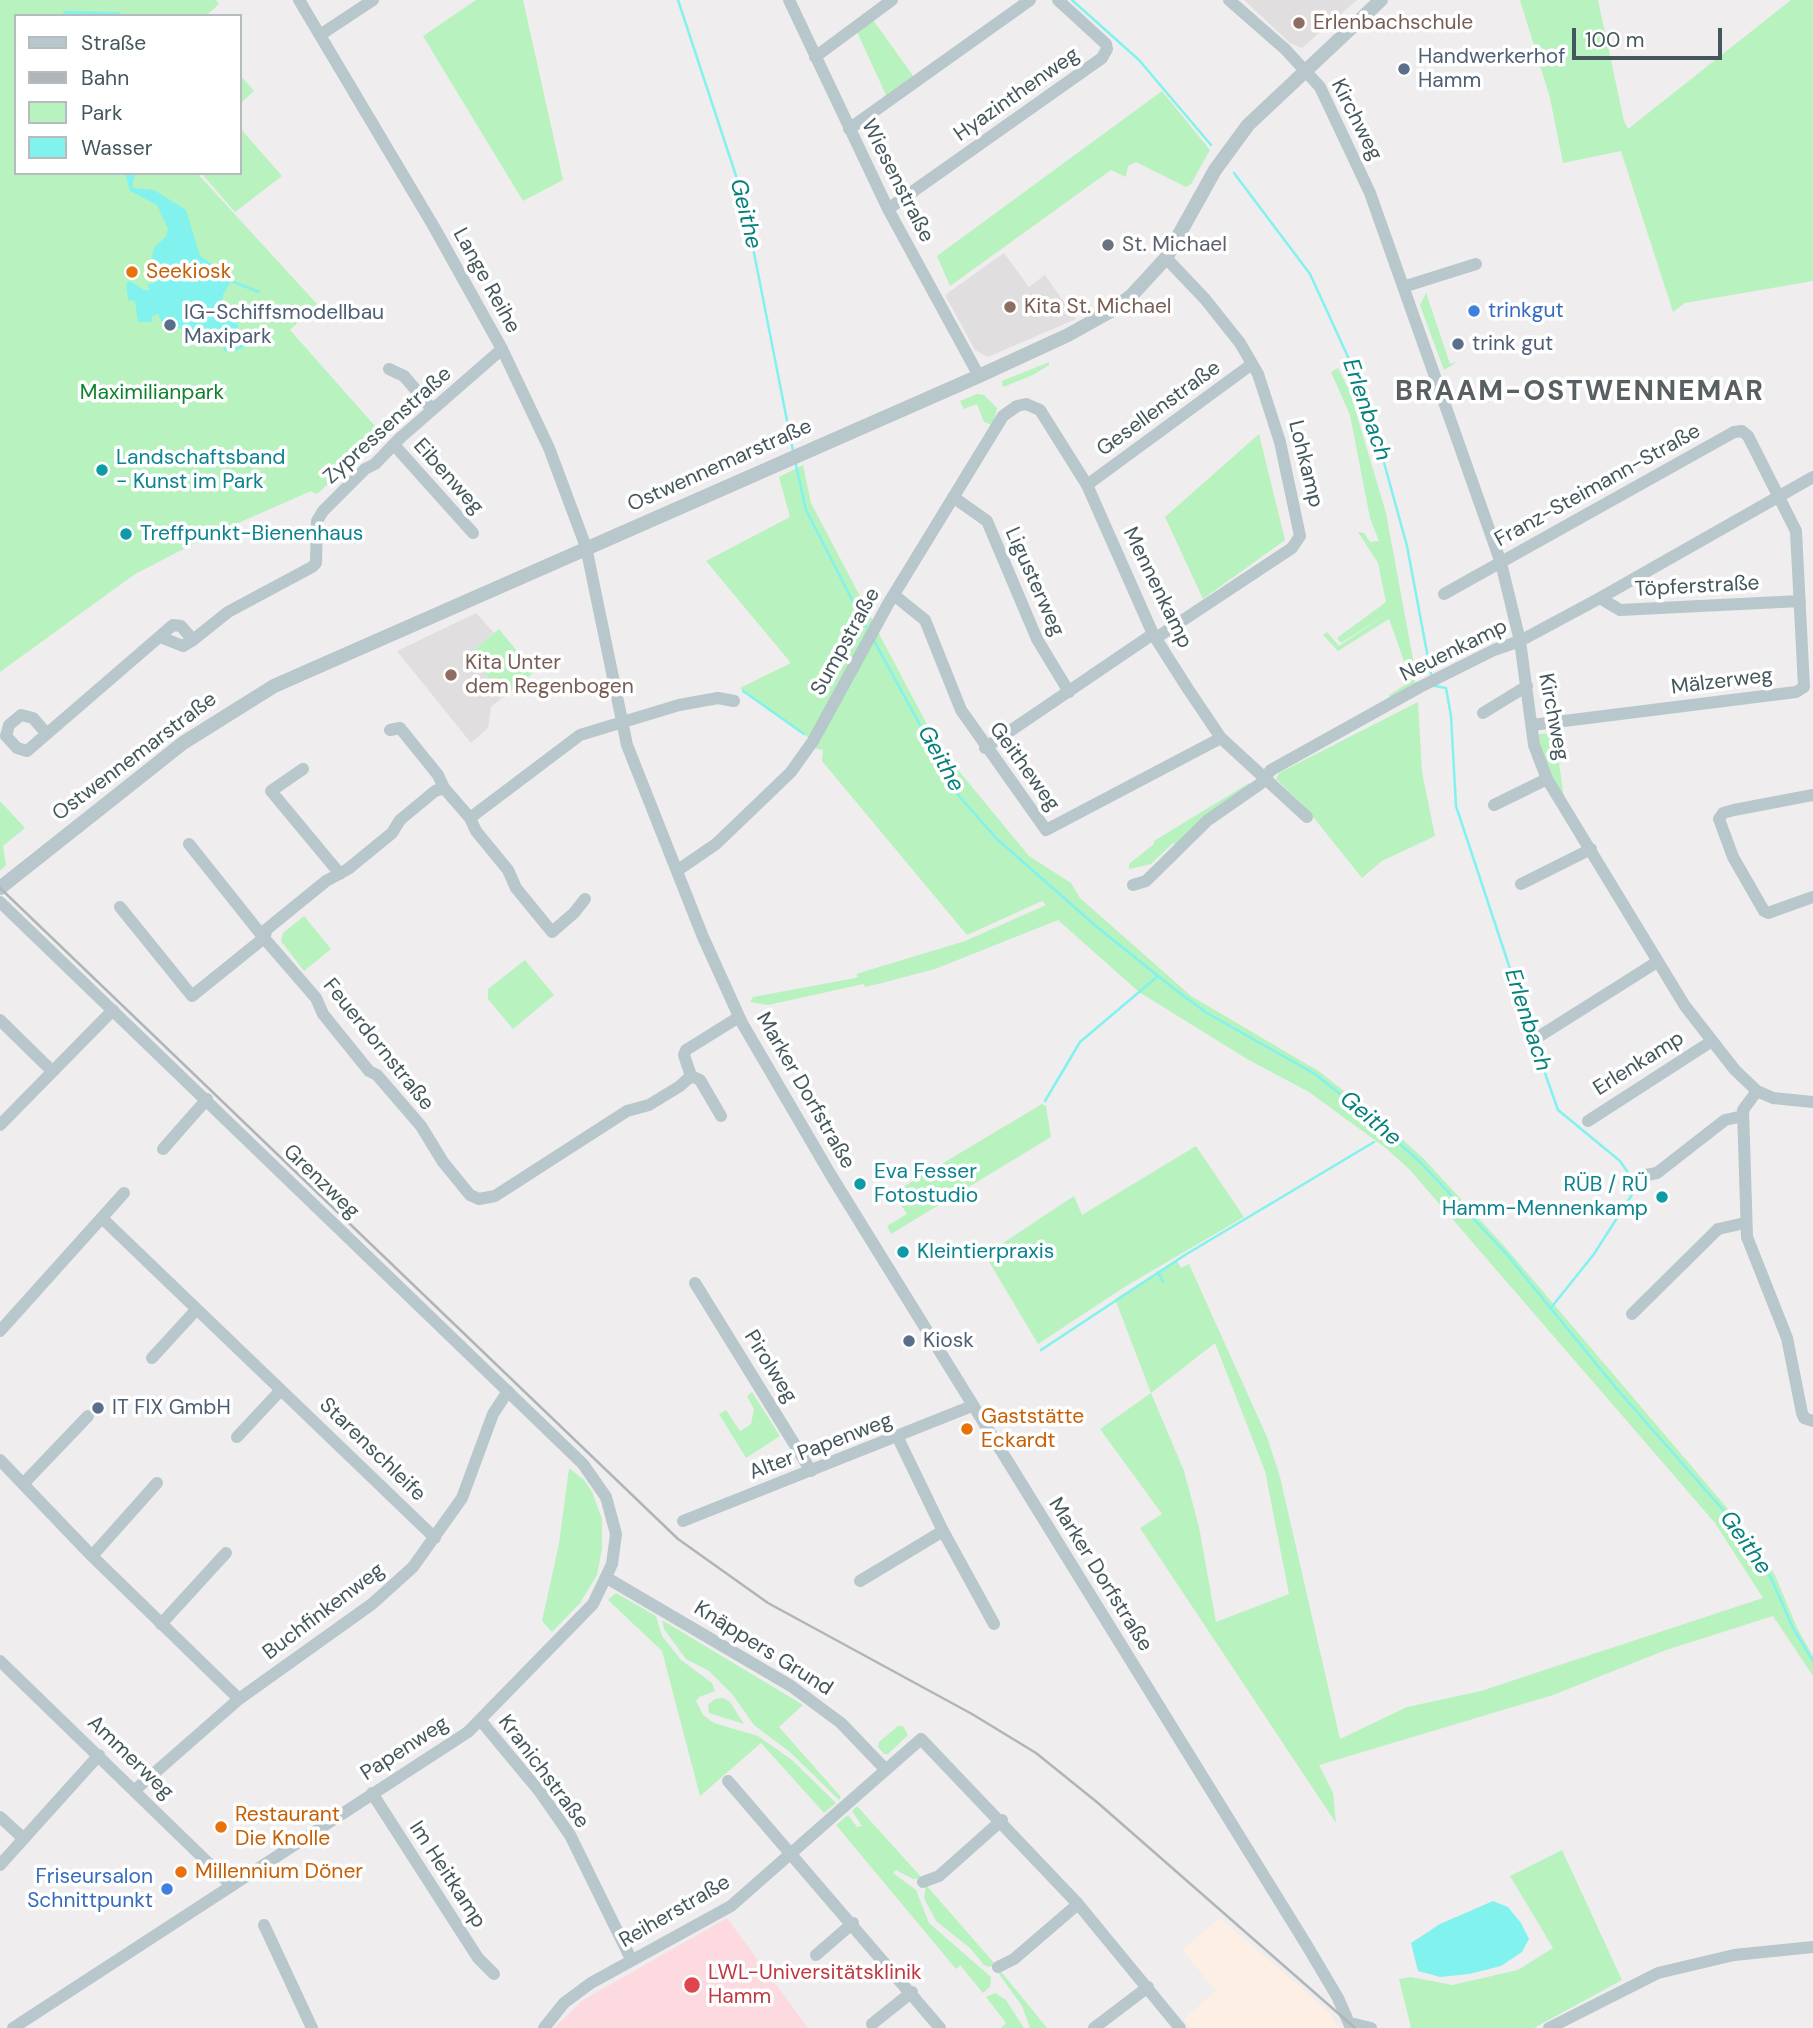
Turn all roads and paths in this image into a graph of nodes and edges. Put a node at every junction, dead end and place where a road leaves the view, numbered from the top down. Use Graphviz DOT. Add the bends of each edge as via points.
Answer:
graph roads {
  1 [pos="299,0"];
  2 [pos="373,0"];
  3 [pos="789,0"];
  4 [pos="892,0"];
  5 [pos="1030,0"];
  6 [pos="1059,0"];
  7 [pos="1229,0"];
  8 [pos="1381,0"];
  9 [pos="320,35"];
  10 [pos="815,57"];
  11 [pos="1305,69"];
  12 [pos="849,129"];
  13 [pos="888,209"];
  14 [pos="1166,258"];
  15 [pos="1476,264"];
  16 [pos="1406,286"];
  17 [pos="502,349"];
  18 [pos="1252,364"];
  19 [pos="389,369"];
  20 [pos="979,376"];
  21 [pos="1017,406"];
  22 [pos="432,409"];
  23 [pos="395,446"];
  24 [pos="1813,477"];
  25 [pos="1087,485"];
  26 [pos="1780,495"];
  27 [pos="953,498"];
  28 [pos="473,533"];
  29 [pos="587,554"];
  30 [pos="1501,564"];
  31 [pos="1444,594"];
  32 [pos="894,595"];
  33 [pos="1600,598"];
  34 [pos="1800,601"];
  35 [pos="160,636"];
  36 [pos="1155,636"];
  37 [pos="193,639"];
  38 [pos="1520,641"];
  39 [pos="1527,687"];
  40 [pos="1069,692"];
  41 [pos="734,701"];
  42 [pos="1483,713"];
  43 [pos="620,721"];
  44 [pos="1532,725"];
  45 [pos="390,730"];
  46 [pos="46,733"];
  47 [pos="1221,738"];
  48 [pos="985,748"];
  49 [pos="303,769"];
  50 [pos="1264,777"];
  51 [pos="1547,779"];
  52 [pos="444,788"];
  53 [pos="1813,794"];
  54 [pos="1494,805"];
  55 [pos="1307,817"];
  56 [pos="470,818"];
  57 [pos="189,844"];
  58 [pos="1591,849"];
  59 [pos="678,870"];
  60 [pos="340,874"];
  61 [pos="1521,884"];
  62 [pos="1133,885"];
  63 [pos="0,888"];
  64 [pos="1813,897"];
  65 [pos="585,899"];
  66 [pos="0,902"];
  67 [pos="120,907"];
  68 [pos="264,939"];
  69 [pos="1657,962"];
  70 [pos="113,1010"];
  71 [pos="739,1017"];
  72 [pos="0,1020"];
  73 [pos="1535,1039"];
  74 [pos="1712,1041"];
  75 [pos="52,1071"];
  76 [pos="691,1076"];
  77 [pos="1756,1091"];
  78 [pos="207,1099"];
  79 [pos="1813,1102"];
  80 [pos="722,1116"];
  81 [pos="1743,1116"];
  82 [pos="1588,1121"];
  83 [pos="0,1125"];
  84 [pos="163,1149"];
  85 [pos="1646,1175"];
  86 [pos="124,1193"];
  87 [pos="103,1219"];
  88 [pos="1745,1223"];
  89 [pos="695,1283"];
  90 [pos="196,1310"];
  91 [pos="1632,1314"];
  92 [pos="0,1331"];
  93 [pos="152,1358"];
  94 [pos="280,1391"];
  95 [pos="508,1391"];
  96 [pos="972,1406"];
  97 [pos="88,1416"];
  98 [pos="1813,1421"];
  99 [pos="237,1437"];
  100 [pos="898,1438"];
  101 [pos="0,1460"];
  102 [pos="811,1471"];
  103 [pos="158,1483"];
  104 [pos="23,1484"];
  105 [pos="606,1497"];
  106 [pos="683,1521"];
  107 [pos="943,1531"];
  108 [pos="435,1538"];
  109 [pos="226,1553"];
  110 [pos="92,1556"];
  111 [pos="607,1578"];
  112 [pos="860,1581"];
  113 [pos="161,1624"];
  114 [pos="994,1624"];
  115 [pos="0,1661"];
  116 [pos="239,1699"];
  117 [pos="481,1721"];
  118 [pos="99,1755"];
  119 [pos="886,1770"];
  120 [pos="728,1781"];
  121 [pos="135,1790"];
  122 [pos="372,1793"];
  123 [pos="0,1817"];
  124 [pos="1002,1821"];
  125 [pos="23,1838"];
  126 [pos="792,1853"];
  127 [pos="0,1865"];
  128 [pos="923,1882"];
  129 [pos="231,1885"];
  130 [pos="1078,1904"];
  131 [pos="853,1923"];
  132 [pos="264,1925"];
  133 [pos="1813,1947"];
  134 [pos="816,1955"];
  135 [pos="631,1959"];
  136 [pos="998,1967"];
  137 [pos="494,1974"];
  138 [pos="1148,1987"];
  139 [pos="912,1992"];
  140 [pos="872,2024"];
  141 [pos="1350,2026"];
  142 [pos="13,2028"];
  143 [pos="312,2028"];
  144 [pos="544,2028"];
  145 [pos="940,2028"];
  146 [pos="1094,2028"];
  147 [pos="1180,2028"];
  148 [pos="1371,2028"];
  149 [pos="1549,2028"];
  1 -- 9 [label="street, Lange Reihe"];
  2 -- 9 [label="street"];
  3 -- 10 [label="street, Wiesenstraße"];
  4 -- 10 [label="street"];
  5 -- 12 [label="street"];
  6 -- 13 [label="street, Hyazinthenweg" via="1105,44 1102,58"];
  7 -- 11 [label="street, Kirchweg"];
  8 -- 11 [label="street, Ostwennemarstraße"];
  9 -- 17 [label="street, Lange Reihe"];
  10 -- 12 [label="street, Wiesenstraße"];
  11 -- 14 [label="street, Ostwennemarstraße" via="1229,149"];
  11 -- 16 [label="street, Kirchweg" via="1320,87 1341,130"];
  12 -- 13 [label="street, Wiesenstraße"];
  13 -- 20 [label="street, Wiesenstraße"];
  14 -- 18 [label="street, Lohkamp" via="1205,299"];
  14 -- 20 [label="street, Ostwennemarstraße" via="1132,295 1104,315"];
  15 -- 16 [label="street"];
  16 -- 30 [label="street, Kirchweg"];
  17 -- 22 [label="street, Zypressenstraße"];
  17 -- 29 [label="street, Lange Reihe" via="549,448"];
  18 -- 25 [label="street, Gesellenstraße"];
  18 -- 36 [label="street, Lohkamp" via="1280,442 1300,525 1298,542"];
  19 -- 22 [label="street" via="404,376"];
  20 -- 29 [label="street, Ostwennemarstraße"];
  21 -- 25 [label="street, Mennenkamp" via="1040,410"];
  21 -- 27 [label="street, Sumpstraße" via="1003,416"];
  22 -- 23 [label="street, Zypressenstraße"];
  23 -- 28 [label="street, Eibenweg"];
  23 -- 37 [label="street, Zypressenstraße" via="348,484 320,515 312,568 228,612"];
  24 -- 26 [label="street, Neuenkamp"];
  25 -- 36 [label="street, Mennenkamp"];
  26 -- 30 [label="street, Franz-Steimann-Straße" via="1742,430"];
  26 -- 33 [label="street, Neuenkamp"];
  26 -- 34 [label="street, Mälzerweg" via="1796,531"];
  27 -- 32 [label="street, Sumpstraße"];
  27 -- 40 [label="street, Ligusterweg" via="987,521 1037,639"];
  29 -- 43 [label="street, Marker Dorfstraße"];
  29 -- 63 [label="street, Ostwennemarstraße" via="312,667 247,701 156,763"];
  30 -- 31 [label="street, Franz-Steimann-Straße"];
  30 -- 38 [label="street, Kirchweg"];
  32 -- 48 [label="street, Geitheweg" via="925,620 961,710"];
  32 -- 59 [label="street, Sumpstraße" via="791,772 726,835"];
  33 -- 34 [label="street, Töpferstraße" via="1620,610"];
  33 -- 38 [label="street, Neuenkamp"];
  34 -- 44 [label="street, Mälzerweg" via="1805,683 1800,691"];
  35 -- 37 [label="street" via="183,646"];
  35 -- 37 [label="street" via="177,623"];
  35 -- 46 [label="street"];
  36 -- 40 [label="street, Lohkamp"];
  36 -- 47 [label="street, Mennenkamp"];
  38 -- 39 [label="street, Kirchweg"];
  38 -- 50 [label="street, Neuenkamp" via="1420,687"];
  39 -- 42 [label="street"];
  39 -- 44 [label="street, Kirchweg"];
  40 -- 48 [label="street, Lohkamp"];
  41 -- 43 [label="street" via="718,698"];
  43 -- 56 [label="street" via="566,743"];
  43 -- 59 [label="street, Marker Dorfstraße"];
  44 -- 51 [label="street, Kirchweg"];
  45 -- 52 [label="street" via="400,728"];
  47 -- 48 [label="street, Geitheweg" via="1046,830"];
  47 -- 50 [label="street, Mennenkamp"];
  49 -- 60 [label="street" via="271,791"];
  50 -- 55 [label="street, Mennenkamp"];
  50 -- 62 [label="street, Neuenkamp" via="1260,785 1208,820 1146,881"];
  51 -- 54 [label="street"];
  51 -- 58 [label="street, Kirchweg"];
  52 -- 56 [label="street"];
  52 -- 60 [label="street"];
  53 -- 64 [label="street" via="1734,810 1719,819 1733,857 1764,911 1769,914"];
  56 -- 65 [label="street" via="516,888 552,932"];
  57 -- 68 [label="street"];
  58 -- 61 [label="street"];
  58 -- 69 [label="street, Kirchweg"];
  59 -- 71 [label="street, Marker Dorfstraße"];
  60 -- 68 [label="street" via="267,929"];
  66 -- 70 [label="street, Grenzweg"];
  67 -- 68 [label="street" via="192,996"];
  68 -- 76 [label="street, Feuerdornstraße" via="316,998 323,1014 369,1071 377,1074 421,1126 470,1195 479,1199 495,1196 627,1111 649,1105"];
  69 -- 73 [label="street"];
  69 -- 74 [label="street, Kirchweg"];
  70 -- 75 [label="street"];
  70 -- 78 [label="street, Grenzweg"];
  71 -- 76 [label="street" via="686,1050"];
  71 -- 96 [label="street, Marker Dorfstraße"];
  72 -- 75 [label="street"];
  74 -- 77 [label="street, Kirchweg"];
  74 -- 82 [label="street, Erlenkamp"];
  75 -- 83 [label="street"];
  76 -- 80 [label="street" via="701,1080"];
  77 -- 79 [label="street" via="1773,1098"];
  77 -- 81 [label="street"];
  78 -- 84 [label="street"];
  78 -- 95 [label="street, Grenzweg"];
  81 -- 85 [label="street" via="1725,1120 1657,1173"];
  81 -- 88 [label="street"];
  86 -- 87 [label="street"];
  87 -- 90 [label="street, Starenschleife"];
  87 -- 92 [label="street"];
  88 -- 91 [label="street" via="1718,1229"];
  88 -- 98 [label="street" via="1751,1251 1787,1338 1801,1413"];
  89 -- 102 [label="street, Pirolweg"];
  90 -- 93 [label="street"];
  90 -- 94 [label="street, Starenschleife"];
  94 -- 99 [label="street"];
  94 -- 108 [label="street, Starenschleife"];
  95 -- 105 [label="street, Grenzweg" via="583,1464"];
  95 -- 108 [label="street, Buchfinkenweg" via="493,1414 462,1498"];
  96 -- 100 [label="street, Alter Papenweg"];
  96 -- 141 [label="street, Marker Dorfstraße" via="1235,1828 1338,1998"];
  97 -- 104 [label="street"];
  100 -- 102 [label="street, Alter Papenweg"];
  100 -- 107 [label="street"];
  101 -- 104 [label="street"];
  102 -- 106 [label="street, Alter Papenweg"];
  103 -- 110 [label="street"];
  104 -- 110 [label="street"];
  105 -- 111 [label="street, Papenweg" via="616,1534"];
  107 -- 112 [label="street"];
  107 -- 114 [label="street"];
  108 -- 116 [label="street, Buchfinkenweg" via="388,1592"];
  109 -- 113 [label="street"];
  110 -- 113 [label="street"];
  111 -- 117 [label="street, Papenweg" via="584,1615"];
  111 -- 119 [label="street, Knäppers Grund" via="791,1686 841,1723"];
  113 -- 116 [label="street"];
  115 -- 118 [label="street, Ammerweg"];
  116 -- 121 [label="street, Buchfinkenweg"];
  117 -- 122 [label="street, Papenweg"];
  117 -- 135 [label="street, Kranichstraße" via="570,1835"];
  118 -- 121 [label="street, Ammerweg"];
  118 -- 125 [label="street"];
  119 -- 124 [label="street, Reiherstraße" via="922,1739"];
  119 -- 126 [label="street, Reiherstraße"];
  120 -- 126 [label="street"];
  121 -- 129 [label="street, Ammerweg"];
  122 -- 129 [label="street, Papenweg"];
  122 -- 137 [label="street, Im Heitkamp" via="478,1958"];
  123 -- 125 [label="street"];
  124 -- 128 [label="street" via="939,1876"];
  124 -- 130 [label="street"];
  125 -- 127 [label="street"];
  126 -- 131 [label="street"];
  126 -- 135 [label="street, Reiherstraße" via="731,1906"];
  129 -- 142 [label="street, Papenweg"];
  130 -- 136 [label="street" via="1014,1959"];
  130 -- 138 [label="street"];
  131 -- 134 [label="street"];
  131 -- 139 [label="street"];
  132 -- 143 [label="street"];
  133 -- 149 [label="street" via="1734,1955 1658,1973"];
  135 -- 144 [label="street, Reiherstraße" via="570,1999"];
  138 -- 146 [label="street"];
  138 -- 147 [label="street"];
  139 -- 140 [label="street"];
  139 -- 145 [label="street"];
  141 -- 148 [label="street"];
}
